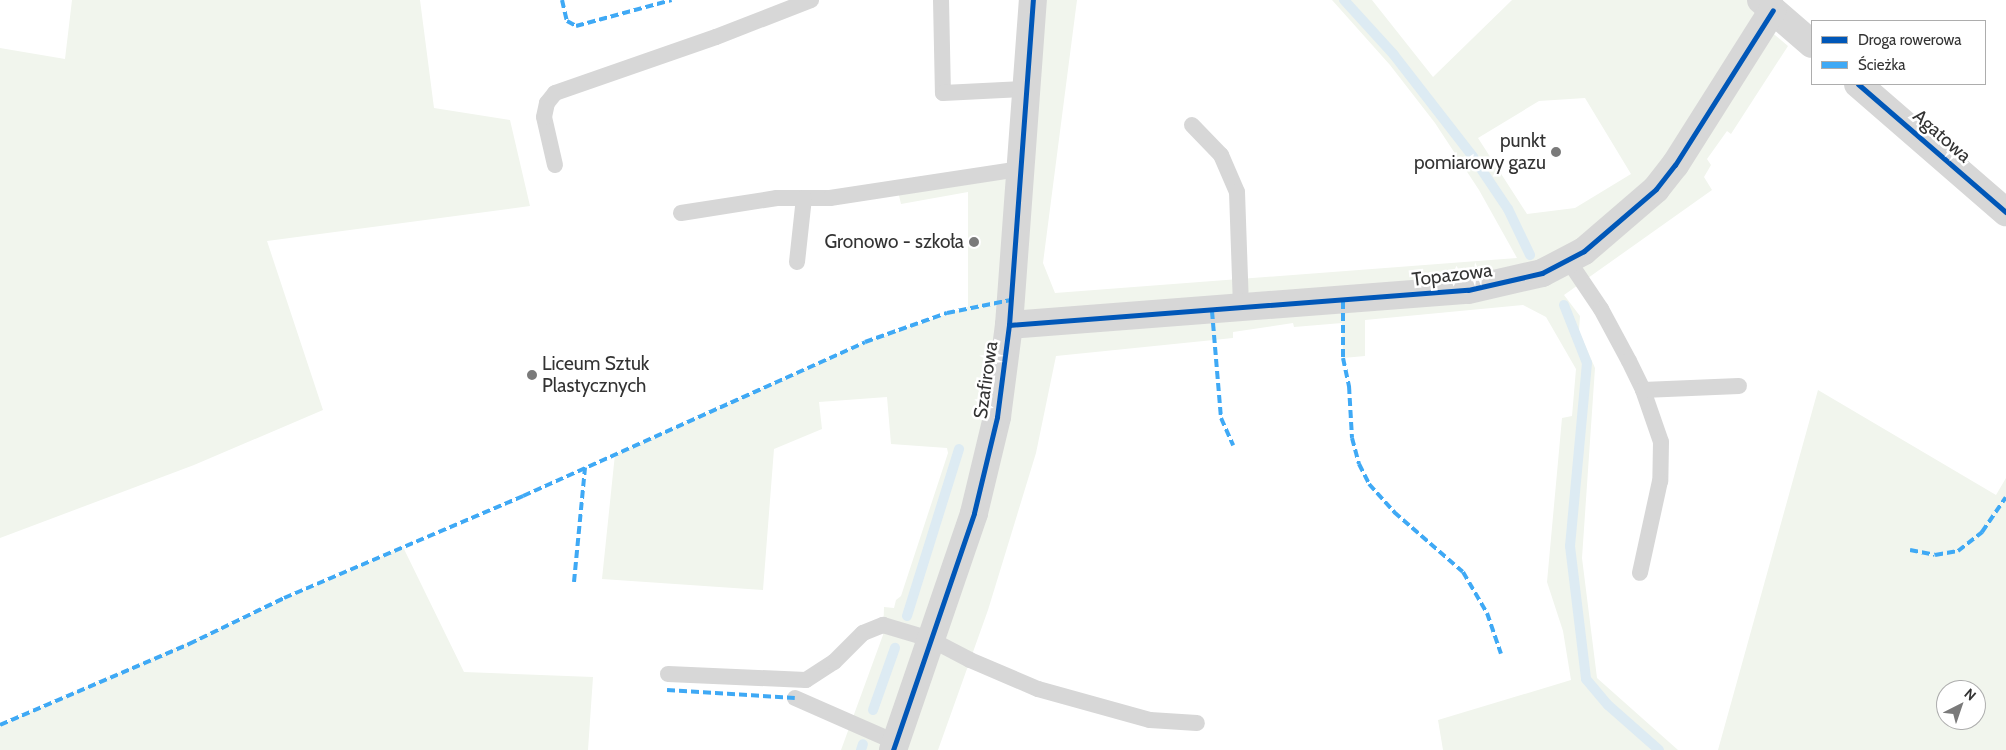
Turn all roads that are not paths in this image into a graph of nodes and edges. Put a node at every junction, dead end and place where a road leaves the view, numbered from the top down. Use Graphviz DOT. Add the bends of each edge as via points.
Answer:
graph roads {
  1 [pos="812,0"];
  2 [pos="941,0"];
  3 [pos="1033,0"];
  4 [pos="1767,5"];
  5 [pos="1811,43"];
  6 [pos="1859,85"];
  7 [pos="1026,89"];
  8 [pos="1192,125"];
  9 [pos="555,165"];
  10 [pos="1020,169"];
  11 [pos="804,198"];
  12 [pos="2006,212"];
  13 [pos="681,214"];
  14 [pos="1568,260"];
  15 [pos="797,262"];
  16 [pos="1241,309"];
  17 [pos="1009,326"];
  18 [pos="1739,386"];
  19 [pos="1643,390"];
  20 [pos="1640,573"];
  21 [pos="930,639"];
  22 [pos="668,674"];
  23 [pos="795,698"];
  24 [pos="1197,723"];
  25 [pos="894,746"];
  1 -- 9 [label="lane" via="555,93 547,103 544,117"];
  2 -- 7 [label="lane" via="943,93"];
  3 -- 7 [label="street, Szafirowa"];
  4 -- 5 [label="street"];
  4 -- 14 [label="street, Topazowa" via="1725,88 1660,183 1609,232"];
  6 -- 12 [label="street, Agatowa"];
  7 -- 10 [label="street, Szafirowa"];
  8 -- 16 [label="lane" via="1221,155 1237,192"];
  10 -- 11 [label="lane" via="830,198"];
  10 -- 17 [label="street, Szafirowa"];
  11 -- 13 [label="lane" via="777,198"];
  11 -- 15 [label="lane"];
  14 -- 16 [label="street, Topazowa" via="1528,278 1468,290"];
  14 -- 19 [label="lane" via="1601,309"];
  16 -- 17 [label="street, Topazowa"];
  17 -- 21 [label="street, Szafirowa" via="996,417 980,494"];
  18 -- 19 [label="lane"];
  19 -- 20 [label="lane" via="1658,433 1662,456 1660,481"];
  21 -- 22 [label="lane" via="884,625 875,626 863,633 834,662 806,680"];
  21 -- 24 [label="lane" via="1038,689 1150,720"];
  21 -- 25 [label="street, Szafirowa"];
  23 -- 25 [label="lane"];
}
